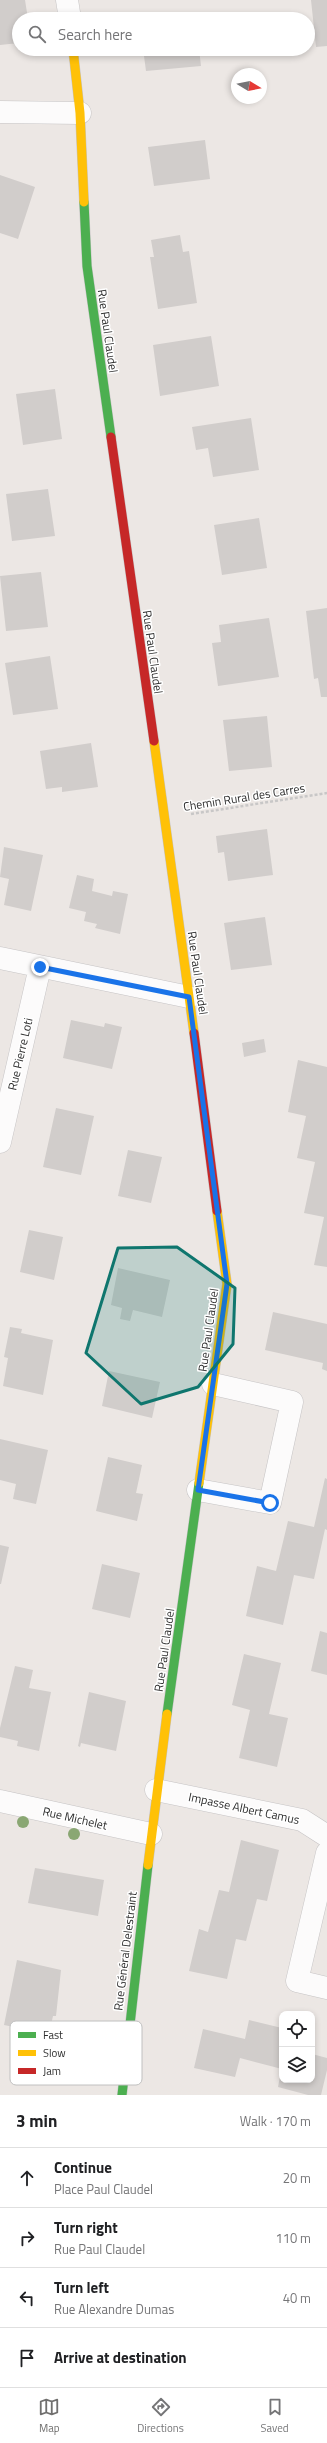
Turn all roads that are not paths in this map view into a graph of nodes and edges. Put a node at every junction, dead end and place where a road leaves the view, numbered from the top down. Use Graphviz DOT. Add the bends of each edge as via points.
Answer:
graph roads {
  1 [pos="67,0"];
  2 [pos="69,12"];
  3 [pos="74,56"];
  4 [pos="0,112"];
  5 [pos="80,113"];
  6 [pos="0,958"];
  7 [pos="40,967"];
  8 [pos="189,997"];
  9 [pos="0,1142"];
  10 [pos="213,1384"];
  11 [pos="198,1490"];
  12 [pos="156,1790"];
  13 [pos="0,1801"];
  14 [pos="151,1834"];
  15 [pos="327,1836"];
  16 [pos="327,1853"];
  17 [pos="327,1988"];
  18 [pos="130,2021"];
  19 [pos="123,2085"];
  20 [pos="122,2095"];
  1 -- 2 [label="street"];
  3 -- 5 [label="street, Rue Paul Claudel"];
  4 -- 5 [label="street"];
  5 -- 8 [label="street, Rue Paul Claudel" via="87,266"];
  6 -- 7 [label="street"];
  7 -- 8 [label="street"];
  7 -- 9 [label="street, Rue Pierre Loti"];
  8 -- 10 [label="street, Rue Paul Claudel" via="227,1284"];
  10 -- 11 [label="street, Rue Paul Claudel"];
  10 -- 11 [label="street" via="292,1402 270,1503"];
  11 -- 12 [label="street, Rue Paul Claudel"];
  12 -- 14 [label="street, Rue Paul Claudel"];
  12 -- 15 [label="street, Impasse Albert Camus" via="302,1820"];
  13 -- 14 [label="street, Rue Michelet"];
  14 -- 18 [label="street, Rue Général Delestraint"];
  16 -- 17 [label="street" via="297,1981"];
  19 -- 20 [label="street, Rue Général Delestraint"];
}
